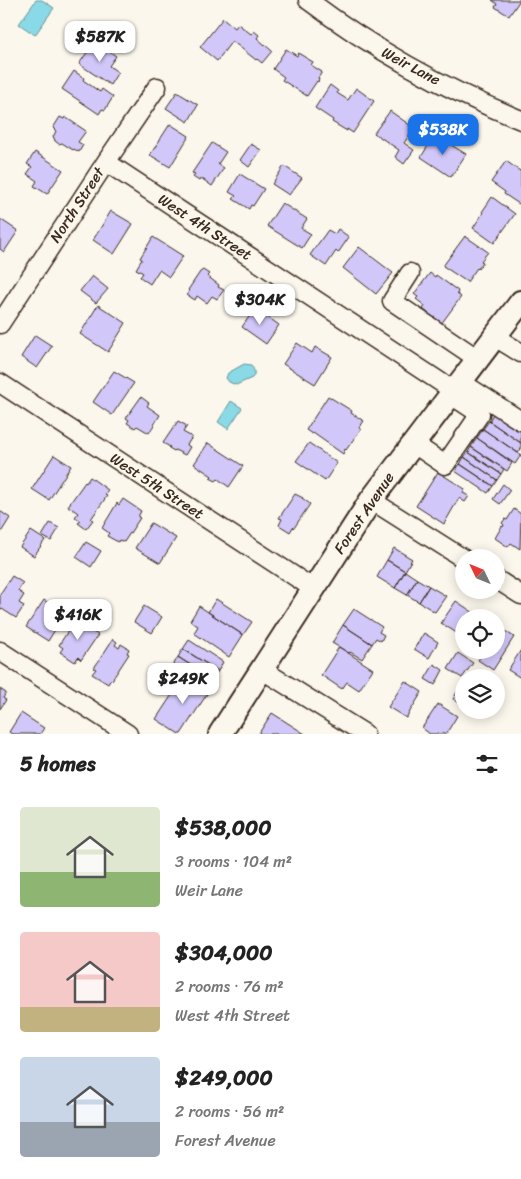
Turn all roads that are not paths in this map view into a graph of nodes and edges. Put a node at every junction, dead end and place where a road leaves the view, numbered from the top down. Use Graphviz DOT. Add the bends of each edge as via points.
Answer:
graph roads {
  1 [pos="308,0"];
  2 [pos="157,87"];
  3 [pos="521,120"];
  4 [pos="106,162"];
  5 [pos="410,273"];
  6 [pos="521,302"];
  7 [pos="0,324"];
  8 [pos="495,337"];
  9 [pos="521,353"];
  10 [pos="462,380"];
  11 [pos="0,383"];
  12 [pos="521,410"];
  13 [pos="521,421"];
  14 [pos="414,444"];
  15 [pos="371,500"];
  16 [pos="455,553"];
  17 [pos="505,585"];
  18 [pos="314,589"];
  19 [pos="521,595"];
  20 [pos="0,651"];
  21 [pos="261,669"];
  22 [pos="128,734"];
  23 [pos="220,734"];
  24 [pos="365,734"];
  1 -- 3 [label="street, Weir Lane" via="383,52 480,103"];
  2 -- 4 [label="street, North Street"];
  4 -- 7 [label="street, North Street"];
  4 -- 10 [label="street, West 4th Street"];
  5 -- 10 [label="street" via="392,301"];
  6 -- 8 [label="main road, Forest Avenue"];
  8 -- 9 [label="street"];
  8 -- 10 [label="main road, Forest Avenue"];
  10 -- 12 [label="street"];
  10 -- 13 [label="street"];
  10 -- 14 [label="main road, Forest Avenue"];
  10 -- 14 [label="street" via="480,414 445,465"];
  11 -- 18 [label="street, West 5th Street"];
  14 -- 15 [label="main road, Forest Avenue"];
  15 -- 16 [label="street"];
  15 -- 18 [label="main road, Forest Avenue"];
  17 -- 19 [label="street"];
  18 -- 21 [label="main road, Forest Avenue"];
  20 -- 22 [label="street"];
  21 -- 23 [label="main road, Forest Avenue"];
  21 -- 24 [label="street"];
}
